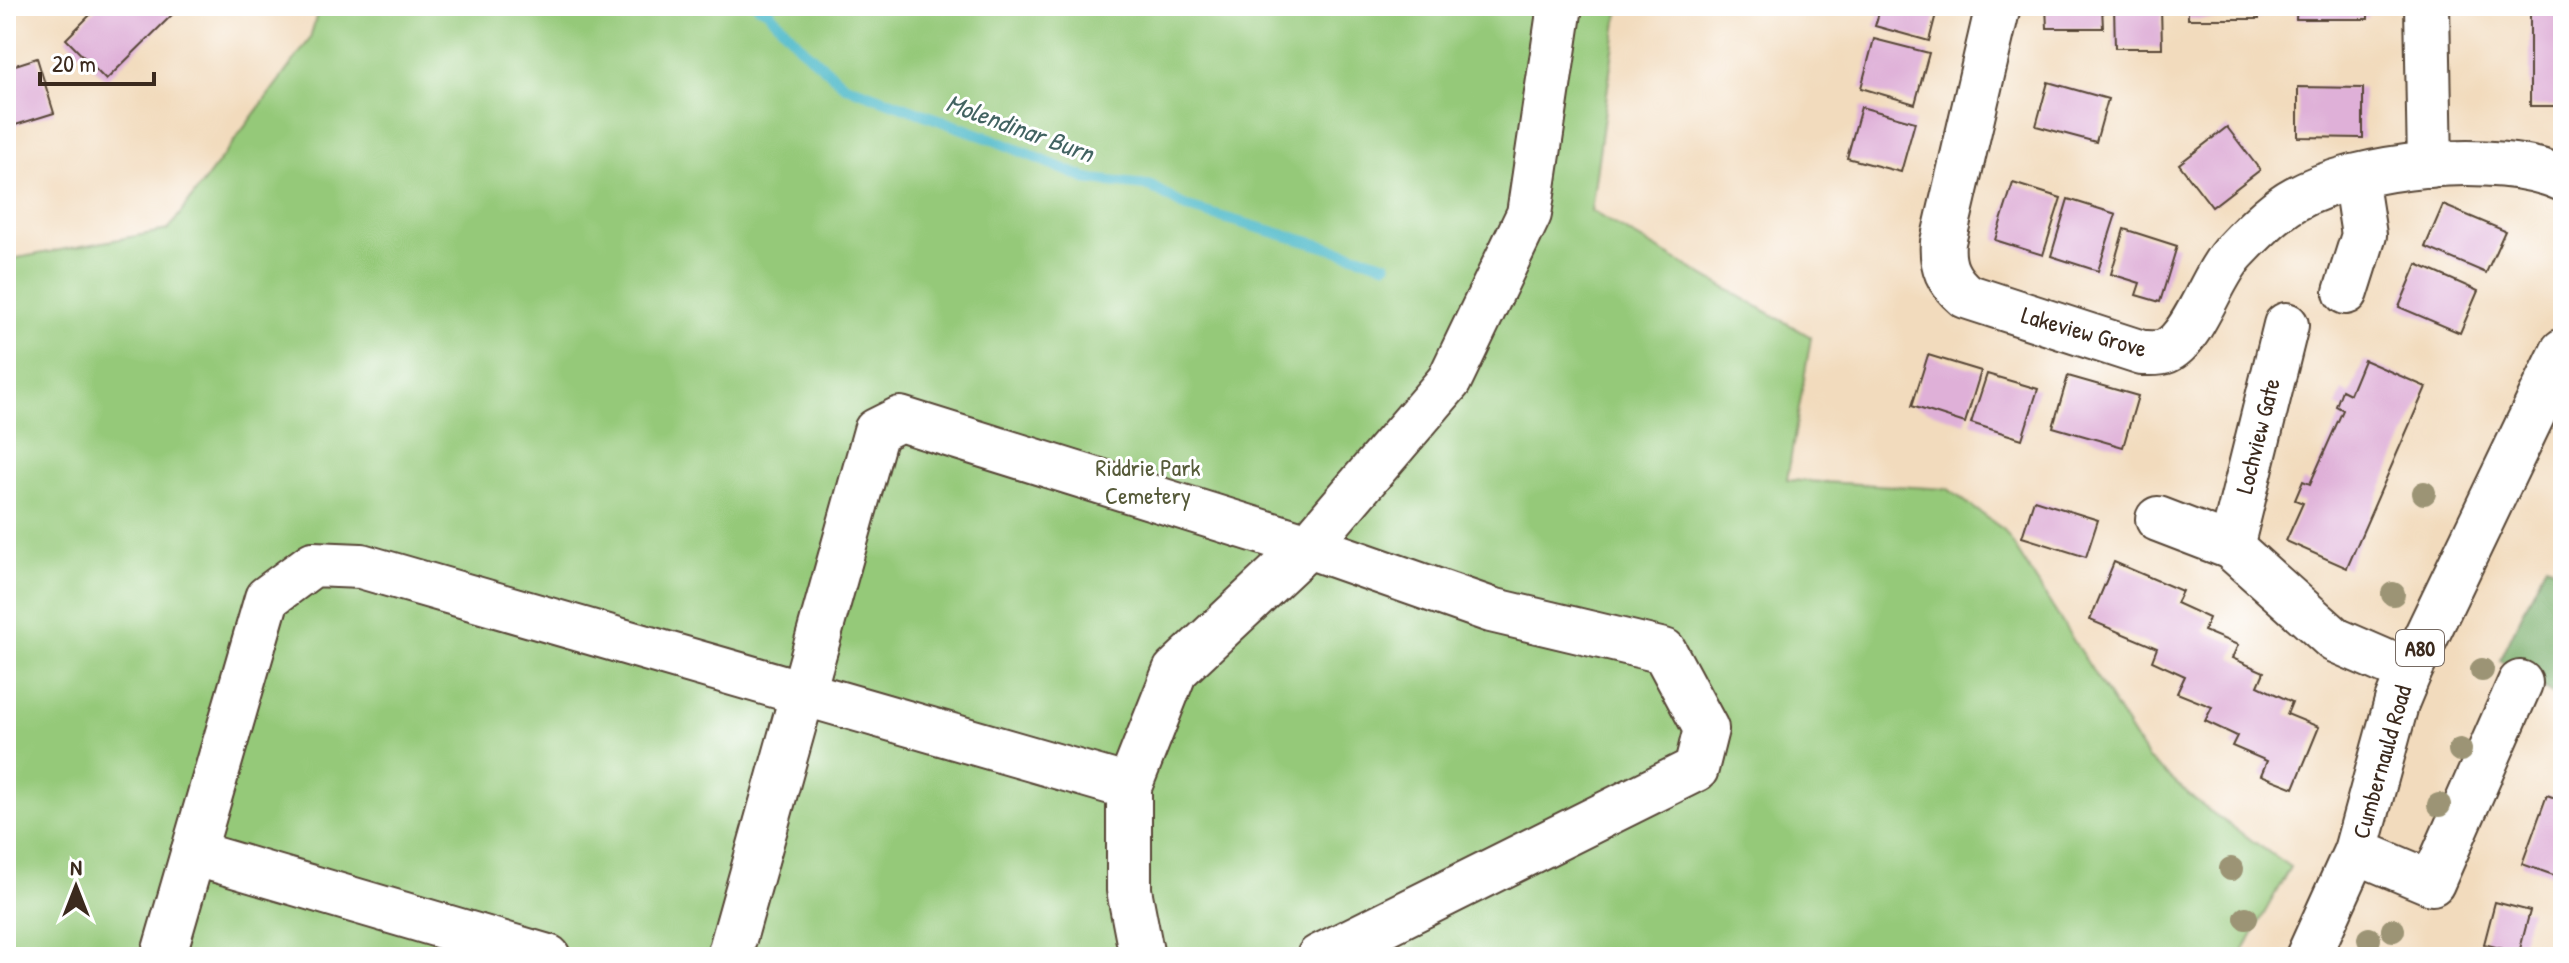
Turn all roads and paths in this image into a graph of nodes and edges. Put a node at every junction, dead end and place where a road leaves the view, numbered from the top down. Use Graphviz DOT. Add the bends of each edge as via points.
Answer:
graph roads {
  1 [pos="1560,6"];
  2 [pos="1998,6"];
  3 [pos="2427,6"];
  4 [pos="2430,165"];
  5 [pos="2355,177"];
  6 [pos="2563,179"];
  7 [pos="2346,292"];
  8 [pos="2286,325"];
  9 [pos="2563,351"];
  10 [pos="2158,519"];
  11 [pos="1308,546"];
  12 [pos="2231,547"];
  13 [pos="2409,672"];
  14 [pos="2520,683"];
  15 [pos="803,693"];
  16 [pos="1129,787"];
  17 [pos="2356,851"];
  18 [pos="193,853"];
  19 [pos="163,957"];
  20 [pos="548,957"];
  21 [pos="729,957"];
  22 [pos="1142,957"];
  23 [pos="1319,957"];
  24 [pos="2308,957"];
  1 -- 11 [label="street" via="1529,214 1449,381"];
  2 -- 5 [label="street, Lakeview Grove" via="1942,254 1948,277 1966,296 2142,353 2166,351 2188,330 2235,251 2291,200"];
  3 -- 4 [label="street"];
  4 -- 5 [label="street, Lakeview Grove"];
  4 -- 6 [label="street, Lakeview Grove" via="2509,164"];
  5 -- 7 [label="street" via="2364,235"];
  8 -- 12 [label="street, Lochview Gate"];
  9 -- 13 [label="street, Cumbernauld Road / A80"];
  10 -- 12 [label="street"];
  11 -- 15 [label="street" via="900,419 876,431"];
  11 -- 16 [label="street" via="1175,671"];
  11 -- 23 [label="street" via="1491,610 1664,651 1706,729 1696,769"];
  12 -- 13 [label="street" via="2335,640"];
  13 -- 17 [label="street, Cumbernauld Road / A80"];
  14 -- 17 [label="street" via="2432,883"];
  15 -- 16 [label="street"];
  15 -- 18 [label="street" via="361,566 313,564 267,598"];
  15 -- 21 [label="street"];
  16 -- 22 [label="street" via="1129,890"];
  17 -- 24 [label="street, Cumbernauld Road / A80"];
  18 -- 19 [label="street"];
  18 -- 20 [label="street"];
}
